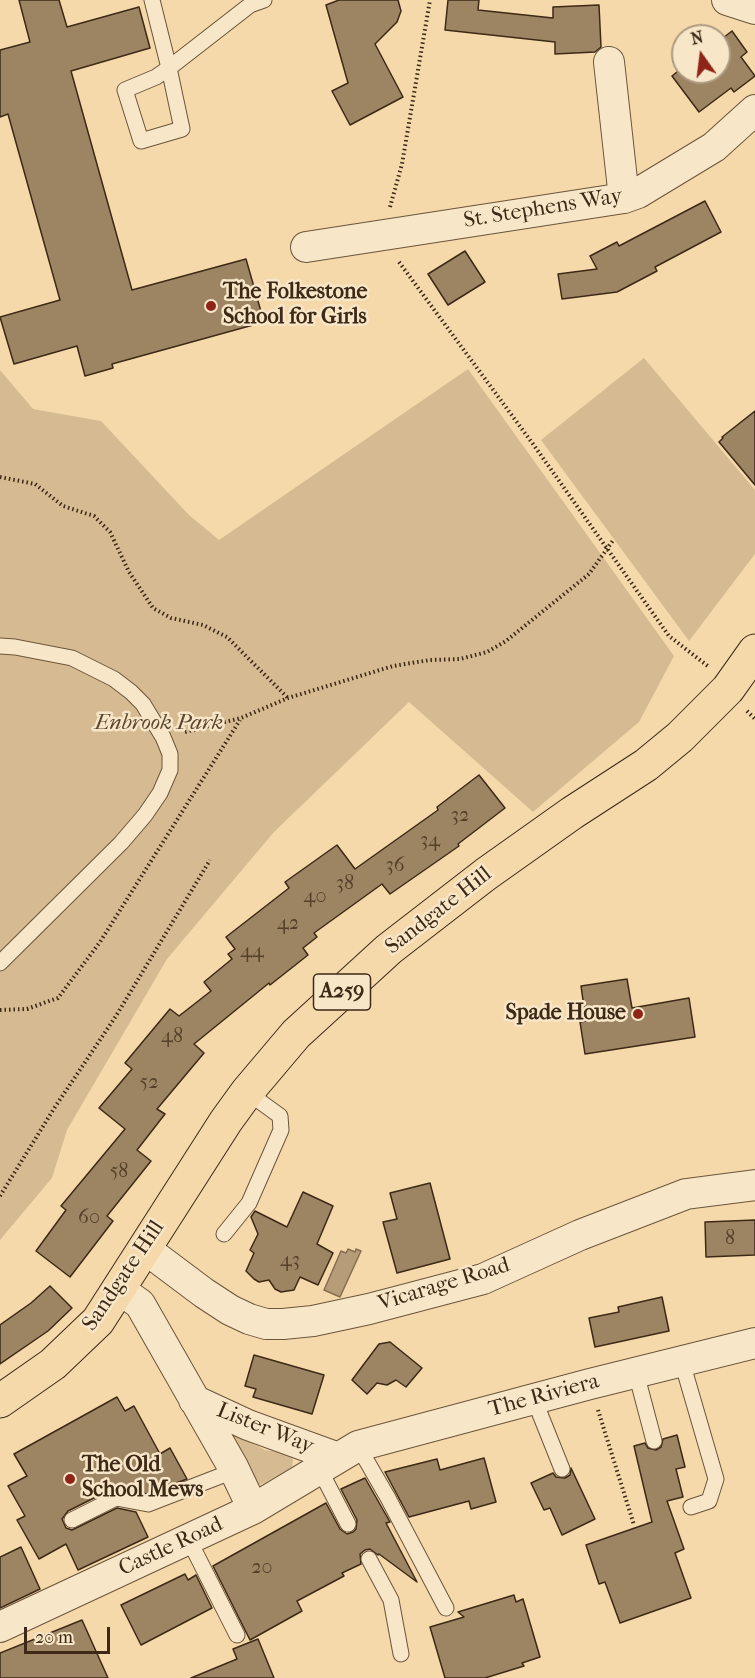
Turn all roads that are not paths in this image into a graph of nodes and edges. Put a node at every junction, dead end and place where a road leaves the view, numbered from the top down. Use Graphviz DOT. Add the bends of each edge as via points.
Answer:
graph roads {
  1 [pos="152,0"];
  2 [pos="264,0"];
  3 [pos="727,0"];
  4 [pos="755,9"];
  5 [pos="609,62"];
  6 [pos="170,68"];
  7 [pos="755,110"];
  8 [pos="624,198"];
  9 [pos="306,247"];
  10 [pos="0,646"];
  11 [pos="755,651"];
  12 [pos="0,963"];
  13 [pos="247,1092"];
  14 [pos="755,1185"];
  15 [pos="224,1234"];
  16 [pos="144,1248"];
  17 [pos="119,1289"];
  18 [pos="755,1342"];
  19 [pos="682,1362"];
  20 [pos="636,1373"];
  21 [pos="534,1399"];
  22 [pos="194,1400"];
  23 [pos="0,1401"];
  24 [pos="654,1441"];
  25 [pos="338,1458"];
  26 [pos="233,1467"];
  27 [pos="562,1469"];
  28 [pos="691,1507"];
  29 [pos="253,1509"];
  30 [pos="72,1520"];
  31 [pos="348,1524"];
  32 [pos="188,1538"];
  33 [pos="369,1560"];
  34 [pos="446,1608"];
  35 [pos="0,1627"];
  36 [pos="237,1635"];
  37 [pos="401,1654"];
  1 -- 6 [label="lane"];
  2 -- 6 [label="lane" via="250,5"];
  3 -- 4 [label="street"];
  5 -- 8 [label="street"];
  6 -- 6 [label="lane" via="125,90 141,141 182,129"];
  7 -- 8 [label="street, St. Stephens Way" via="714,147"];
  8 -- 9 [label="street, St. Stephens Way"];
  10 -- 12 [label="lane" via="72,658 96,669 142,704 170,753 170,770 145,815"];
  11 -- 13 [label="highway, Sandgate Hill / A259" via="728,689 680,737 646,765 486,874 389,949 296,1034"];
  13 -- 15 [label="lane" via="280,1116 281,1130 249,1203"];
  13 -- 16 [label="highway, Sandgate Hill / A259"];
  14 -- 16 [label="street, Vicarage Road" via="686,1194 483,1278 313,1321 266,1324 249,1319 204,1293"];
  16 -- 17 [label="highway, Sandgate Hill / A259"];
  17 -- 22 [label="street, Lister Way" via="140,1304"];
  17 -- 23 [label="highway, Sandgate Hill / A259" via="98,1321 75,1345"];
  18 -- 19 [label="street, The Riviera"];
  19 -- 20 [label="street, The Riviera"];
  19 -- 28 [label="lane" via="716,1479 709,1502"];
  20 -- 21 [label="street, The Riviera"];
  20 -- 24 [label="lane"];
  21 -- 25 [label="street, The Riviera"];
  21 -- 27 [label="lane"];
  22 -- 25 [label="street, Lister Way" via="248,1425"];
  22 -- 26 [label="street, Lister Way"];
  25 -- 29 [label="street, Castle Road"];
  25 -- 31 [label="lane"];
  25 -- 34 [label="lane" via="388,1498"];
  26 -- 29 [label="street, Lister Way"];
  26 -- 30 [label="lane" via="223,1475 148,1504 116,1498"];
  29 -- 32 [label="street, Castle Road"];
  32 -- 35 [label="street, Castle Road"];
  32 -- 36 [label="lane"];
  33 -- 37 [label="lane" via="391,1600"];
}
